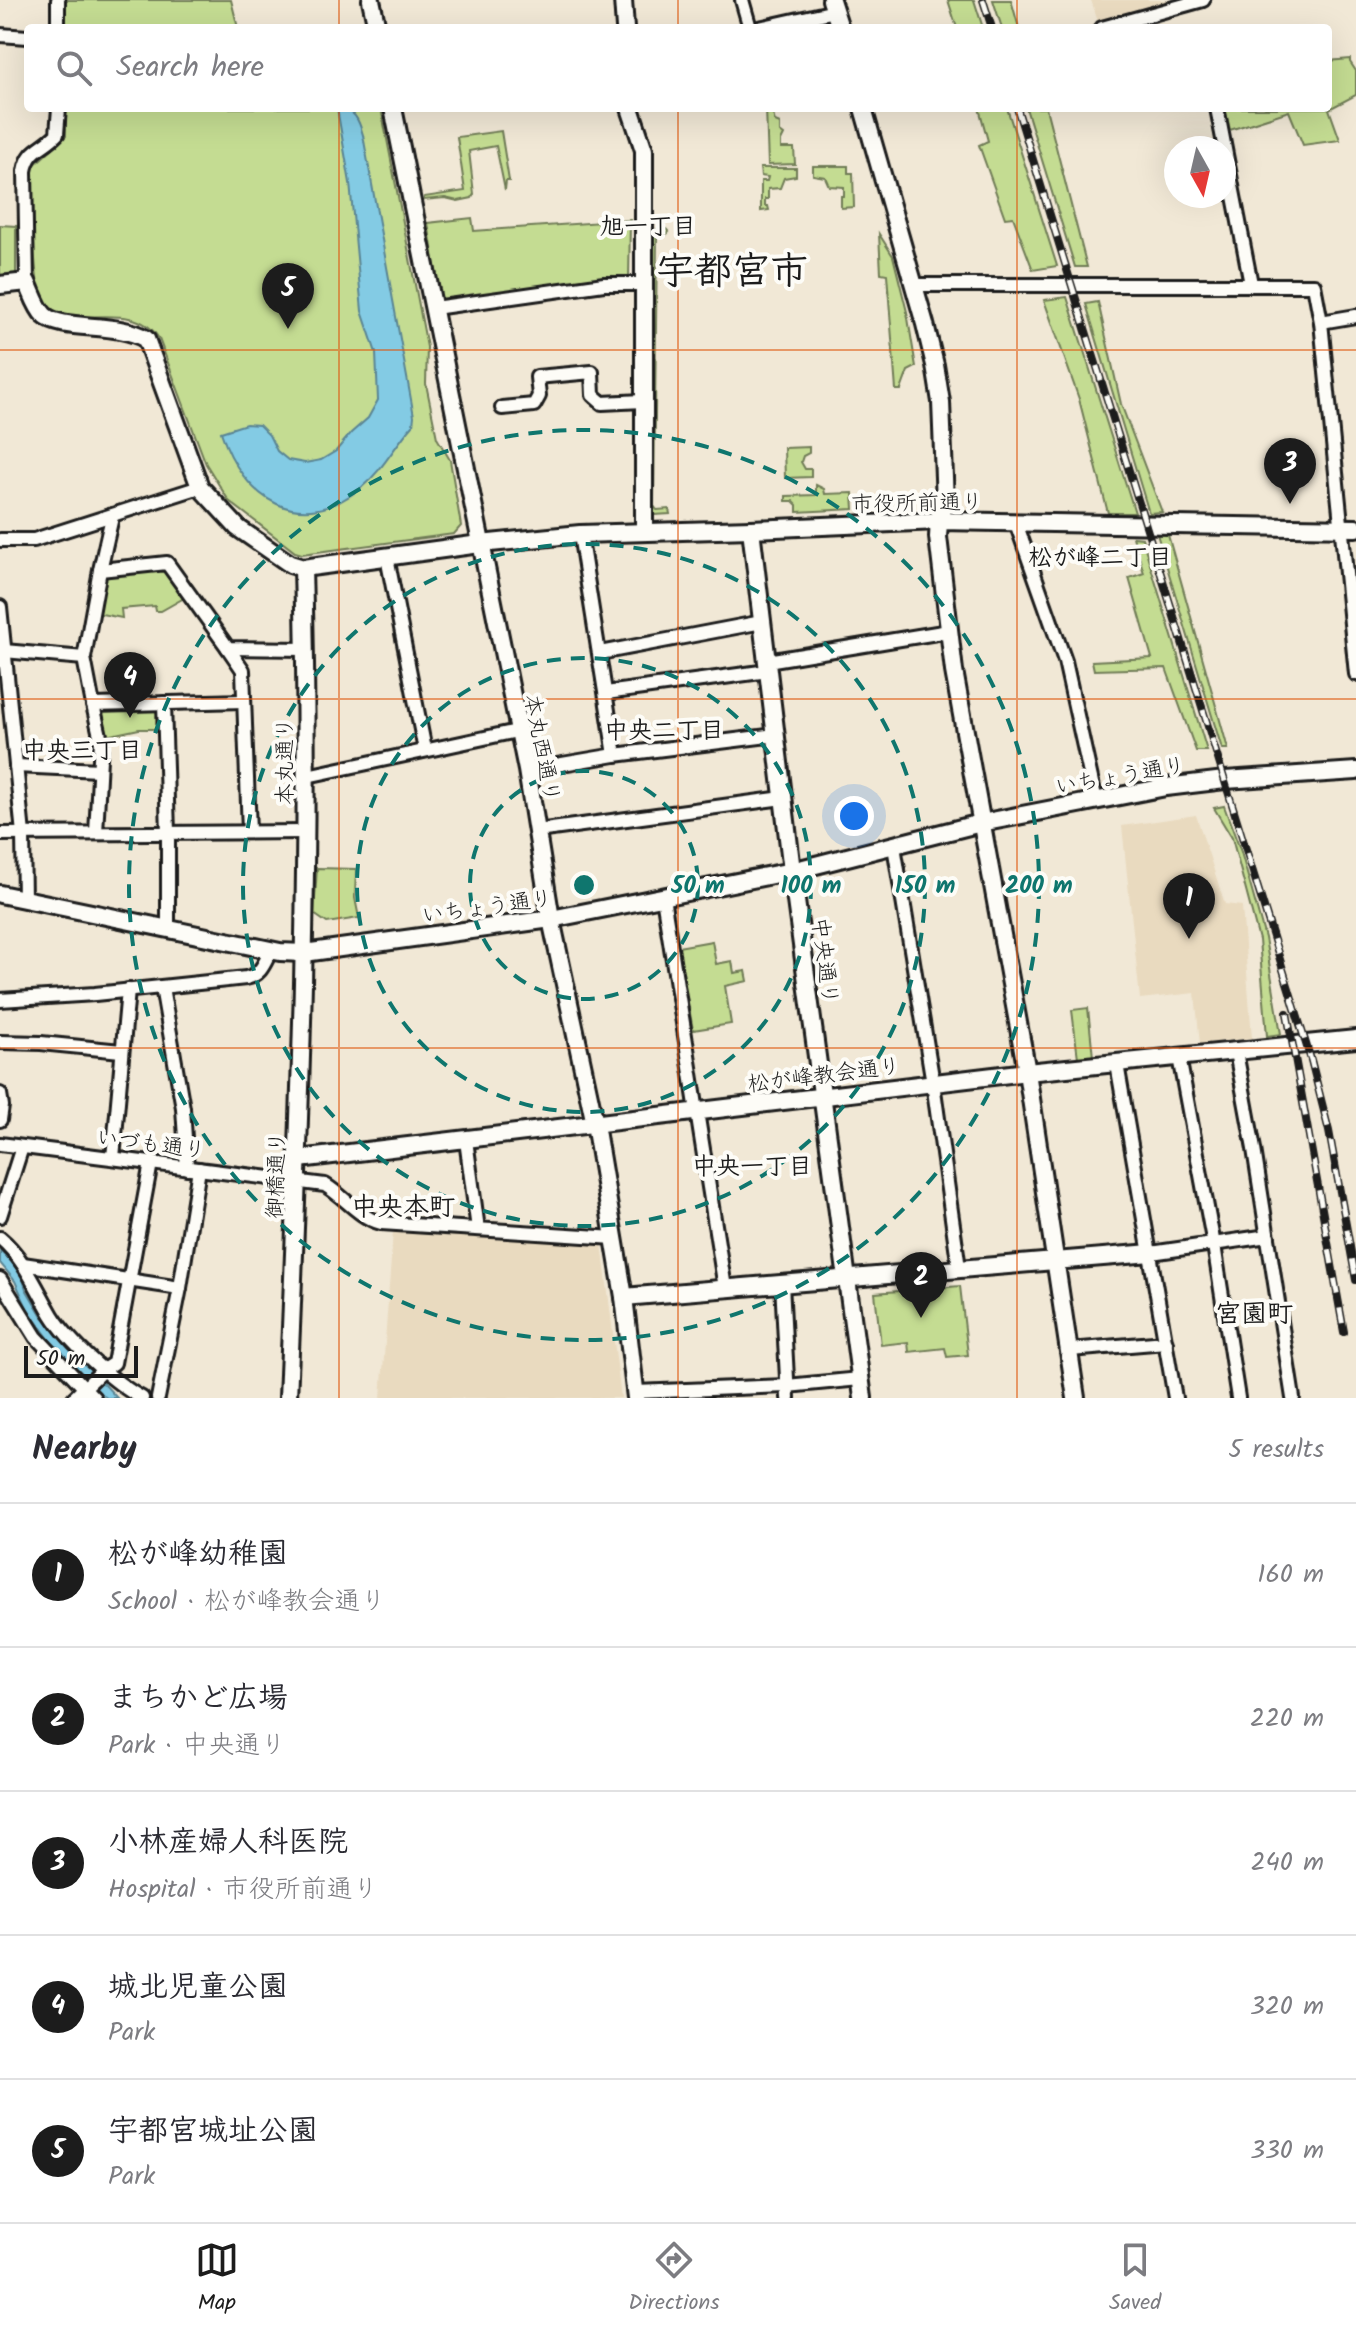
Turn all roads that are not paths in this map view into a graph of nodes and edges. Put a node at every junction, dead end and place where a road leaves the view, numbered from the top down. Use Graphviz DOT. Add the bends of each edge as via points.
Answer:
graph roads {
  1 [pos="58,0"];
  2 [pos="371,0"];
  3 [pos="623,0"];
  4 [pos="742,0"];
  5 [pos="1203,0"];
  6 [pos="833,5"];
  7 [pos="58,24"];
  8 [pos="376,24"];
  9 [pos="625,24"];
  10 [pos="749,24"];
  11 [pos="772,24"];
  12 [pos="1118,24"];
  13 [pos="0,35"];
  14 [pos="24,37"];
  15 [pos="59,112"];
  16 [pos="394,112"];
  17 [pos="631,112"];
  18 [pos="864,112"];
  19 [pos="1218,112"];
  20 [pos="27,282"];
  21 [pos="643,284"];
  22 [pos="1251,284"];
  23 [pos="0,285"];
  24 [pos="913,285"];
  25 [pos="434,308"];
  26 [pos="1356,316"];
  27 [pos="1321,322"];
  28 [pos="643,401"];
  29 [pos="502,408"];
  30 [pos="200,487"];
  31 [pos="112,517"];
  32 [pos="939,521"];
  33 [pos="1016,523"];
  34 [pos="1348,528"];
  35 [pos="751,529"];
  36 [pos="644,532"];
  37 [pos="580,534"];
  38 [pos="0,540"];
  39 [pos="480,544"];
  40 [pos="387,557"];
  41 [pos="303,568"];
  42 [pos="100,570"];
  43 [pos="0,607"];
  44 [pos="762,622"];
  45 [pos="949,631"];
  46 [pos="1,636"];
  47 [pos="228,648"];
  48 [pos="306,649"];
  49 [pos="4,651"];
  50 [pos="600,653"];
  51 [pos="84,658"];
  52 [pos="768,666"];
  53 [pos="1356,667"];
  54 [pos="606,693"];
  55 [pos="244,701"];
  56 [pos="164,703"];
  57 [pos="93,705"];
  58 [pos="517,731"];
  59 [pos="776,735"];
  60 [pos="425,750"];
  61 [pos="615,755"];
  62 [pos="16,766"];
  63 [pos="99,770"];
  64 [pos="527,770"];
  65 [pos="1356,771"];
  66 [pos="307,776"];
  67 [pos="783,798"];
  68 [pos="1096,801"];
  69 [pos="981,823"];
  70 [pos="537,831"];
  71 [pos="249,832"];
  72 [pos="306,832"];
  73 [pos="96,833"];
  74 [pos="168,833"];
  75 [pos="0,834"];
  76 [pos="23,834"];
  77 [pos="894,846"];
  78 [pos="792,871"];
  79 [pos="0,894"];
  80 [pos="663,897"];
  81 [pos="24,899"];
  82 [pos="551,919"];
  83 [pos="168,928"];
  84 [pos="271,950"];
  85 [pos="304,953"];
  86 [pos="162,987"];
  87 [pos="128,990"];
  88 [pos="0,1000"];
  89 [pos="1356,1039"];
  90 [pos="0,1042"];
  91 [pos="121,1051"];
  92 [pos="1236,1052"];
  93 [pos="1179,1057"];
  94 [pos="1117,1064"];
  95 [pos="1027,1072"];
  96 [pos="933,1083"];
  97 [pos="0,1094"];
  98 [pos="822,1095"];
  99 [pos="697,1111"];
  100 [pos="0,1120"];
  101 [pos="595,1124"];
  102 [pos="466,1140"];
  103 [pos="0,1144"];
  104 [pos="22,1147"];
  105 [pos="113,1158"];
  106 [pos="299,1159"];
  107 [pos="151,1163"];
  108 [pos="193,1169"];
  109 [pos="297,1183"];
  110 [pos="0,1216"];
  111 [pos="478,1229"];
  112 [pos="1268,1236"];
  113 [pos="0,1238"];
  114 [pos="615,1238"];
  115 [pos="1214,1245"];
  116 [pos="1151,1253"];
  117 [pos="1057,1261"];
  118 [pos="23,1264"];
  119 [pos="959,1268"];
  120 [pos="845,1278"];
  121 [pos="0,1279"];
  122 [pos="130,1281"];
  123 [pos="782,1283"];
  124 [pos="180,1288"];
  125 [pos="725,1288"];
  126 [pos="624,1297"];
  127 [pos="1166,1342"];
  128 [pos="1070,1350"];
  129 [pos="94,1379"];
  130 [pos="860,1379"];
  131 [pos="787,1392"];
  132 [pos="636,1395"];
  133 [pos="74,1398"];
  134 [pos="94,1398"];
  135 [pos="142,1398"];
  136 [pos="158,1398"];
  137 [pos="288,1398"];
  138 [pos="863,1398"];
  139 [pos="1076,1398"];
  140 [pos="1175,1398"];
  141 [pos="1238,1398"];
  142 [pos="1293,1398"];
  1 -- 7 [label="street"];
  2 -- 8 [label="street"];
  3 -- 9 [label="street"];
  4 -- 10 [label="street"];
  5 -- 12 [label="street"];
  6 -- 11 [label="street"];
  13 -- 14 [label="street"];
  15 -- 20 [label="street" via="57,134 27,160"];
  16 -- 25 [label="street, 本丸西通り"];
  17 -- 21 [label="street" via="644,150"];
  18 -- 24 [label="street"];
  19 -- 22 [label="street"];
  20 -- 23 [label="street"];
  20 -- 30 [label="street" via="41,312 54,321 128,329 146,339"];
  21 -- 25 [label="street" via="604,284"];
  21 -- 28 [label="street"];
  22 -- 24 [label="street"];
  22 -- 27 [label="street" via="1314,285"];
  24 -- 32 [label="street" via="941,402 945,503"];
  25 -- 39 [label="street, 本丸西通り"];
  26 -- 27 [label="street"];
  27 -- 34 [label="street"];
  28 -- 29 [label="street" via="602,403 593,395 592,372 537,377 539,396 534,405"];
  28 -- 36 [label="street"];
  30 -- 31 [label="street"];
  30 -- 41 [label="street" via="238,528"];
  31 -- 38 [label="street" via="34,540"];
  31 -- 42 [label="street"];
  32 -- 33 [label="street, 市役所前通り"];
  32 -- 35 [label="street, 市役所前通り"];
  32 -- 45 [label="street"];
  33 -- 34 [label="street, 市役所前通り"];
  33 -- 68 [label="street" via="1065,661"];
  34 -- 53 [label="street"];
  35 -- 36 [label="street, 市役所前通り"];
  35 -- 44 [label="street, 中央通り"];
  36 -- 37 [label="street, 市役所前通り"];
  37 -- 39 [label="street, 市役所前通り"];
  37 -- 50 [label="street"];
  39 -- 40 [label="street, 市役所前通り"];
  39 -- 58 [label="street, 本丸西通り"];
  40 -- 41 [label="street, 市役所前通り"];
  40 -- 60 [label="street"];
  41 -- 48 [label="street, 本丸通り"];
  42 -- 47 [label="street" via="167,563"];
  42 -- 51 [label="street"];
  43 -- 46 [label="street"];
  44 -- 50 [label="street"];
  44 -- 52 [label="street, 中央通り"];
  45 -- 52 [label="street"];
  45 -- 69 [label="street"];
  46 -- 49 [label="street"];
  47 -- 48 [label="street"];
  47 -- 55 [label="street" via="243,670"];
  48 -- 66 [label="street, 本丸通り"];
  49 -- 51 [label="street"];
  49 -- 62 [label="street"];
  50 -- 54 [label="street"];
  51 -- 57 [label="street"];
  52 -- 54 [label="street"];
  52 -- 59 [label="street, 中央通り"];
  54 -- 61 [label="street"];
  55 -- 56 [label="street"];
  55 -- 71 [label="street"];
  56 -- 57 [label="street"];
  56 -- 74 [label="street"];
  57 -- 63 [label="street" via="101,740"];
  58 -- 60 [label="street"];
  58 -- 64 [label="street, 本丸西通り"];
  59 -- 61 [label="street"];
  59 -- 67 [label="street, 中央通り"];
  60 -- 66 [label="street"];
  61 -- 64 [label="street"];
  62 -- 63 [label="street"];
  62 -- 76 [label="street"];
  63 -- 73 [label="street"];
  64 -- 70 [label="street, 本丸西通り"];
  65 -- 68 [label="street, いちょう通り" via="1212,781"];
  66 -- 72 [label="street, 本丸通り"];
  67 -- 70 [label="street"];
  67 -- 78 [label="street, 中央通り"];
  68 -- 69 [label="street, いちょう通り"];
  69 -- 77 [label="street, いちょう通り"];
  69 -- 95 [label="street"];
  70 -- 82 [label="street, 本丸西通り"];
  71 -- 72 [label="street"];
  71 -- 74 [label="street"];
  72 -- 85 [label="street, 本丸通り"];
  73 -- 74 [label="street"];
  73 -- 76 [label="street"];
  74 -- 83 [label="street"];
  75 -- 76 [label="street"];
  76 -- 81 [label="street"];
  77 -- 78 [label="street, いちょう通り"];
  77 -- 96 [label="street"];
  78 -- 80 [label="street, いちょう通り"];
  78 -- 98 [label="street, 中央通り"];
  79 -- 81 [label="street, いちょう通り"];
  80 -- 82 [label="street, いちょう通り"];
  80 -- 99 [label="street"];
  81 -- 83 [label="street, いちょう通り"];
  82 -- 85 [label="street, いちょう通り"];
  82 -- 101 [label="street, 本丸西通り"];
  83 -- 84 [label="street, いちょう通り"];
  84 -- 85 [label="street, いちょう通り"];
  84 -- 86 [label="street" via="256,976"];
  85 -- 106 [label="street, 御橋通り"];
  86 -- 87 [label="street"];
  86 -- 108 [label="street"];
  87 -- 88 [label="street"];
  87 -- 91 [label="street"];
  89 -- 92 [label="street, 松が峰教会通り"];
  90 -- 91 [label="street"];
  91 -- 105 [label="street"];
  92 -- 93 [label="street, 松が峰教会通り"];
  92 -- 112 [label="street"];
  93 -- 94 [label="street, 松が峰教会通り"];
  93 -- 115 [label="street"];
  94 -- 95 [label="street, 松が峰教会通り"];
  94 -- 116 [label="street"];
  95 -- 96 [label="street, 松が峰教会通り"];
  95 -- 117 [label="street"];
  96 -- 98 [label="street, 松が峰教会通り"];
  96 -- 119 [label="street"];
  97 -- 100 [label="street"];
  98 -- 99 [label="street, 松が峰教会通り"];
  98 -- 120 [label="street, 中央通り"];
  99 -- 101 [label="street, 松が峰教会通り"];
  99 -- 125 [label="street"];
  101 -- 102 [label="street, 松が峰教会通り"];
  101 -- 114 [label="street, 本丸西通り"];
  102 -- 106 [label="street, 松が峰教会通り"];
  102 -- 111 [label="street"];
  103 -- 104 [label="street, いづも通り"];
  104 -- 105 [label="street, いづも通り"];
  104 -- 110 [label="street"];
  105 -- 107 [label="street, いづも通り"];
  106 -- 109 [label="street, 御橋通り"];
  107 -- 108 [label="street, いづも通り"];
  107 -- 122 [label="street"];
  108 -- 109 [label="street, いづも通り"];
  108 -- 124 [label="street"];
  109 -- 111 [label="street, いづも通り" via="325,1185 362,1215 381,1223"];
  109 -- 137 [label="street, 御橋通り"];
  111 -- 114 [label="street, いづも通り"];
  112 -- 115 [label="street"];
  112 -- 142 [label="street"];
  113 -- 118 [label="street"];
  114 -- 126 [label="street, 本丸西通り"];
  115 -- 116 [label="street"];
  115 -- 141 [label="street"];
  116 -- 117 [label="street"];
  116 -- 127 [label="street"];
  117 -- 119 [label="street"];
  117 -- 128 [label="street"];
  118 -- 122 [label="street"];
  118 -- 129 [label="street"];
  119 -- 120 [label="street"];
  120 -- 123 [label="street"];
  120 -- 130 [label="street, 中央通り"];
  121 -- 129 [label="street" via="36,1337"];
  122 -- 124 [label="street"];
  122 -- 129 [label="street" via="114,1363"];
  123 -- 125 [label="street"];
  123 -- 131 [label="street"];
  124 -- 136 [label="street"];
  125 -- 126 [label="street"];
  126 -- 132 [label="street, 本丸西通り"];
  127 -- 128 [label="street"];
  127 -- 140 [label="street"];
  128 -- 139 [label="street"];
  129 -- 133 [label="street"];
  129 -- 134 [label="street"];
  129 -- 135 [label="street"];
  130 -- 131 [label="street"];
  130 -- 138 [label="street, 中央通り"];
  131 -- 132 [label="street"];
}
